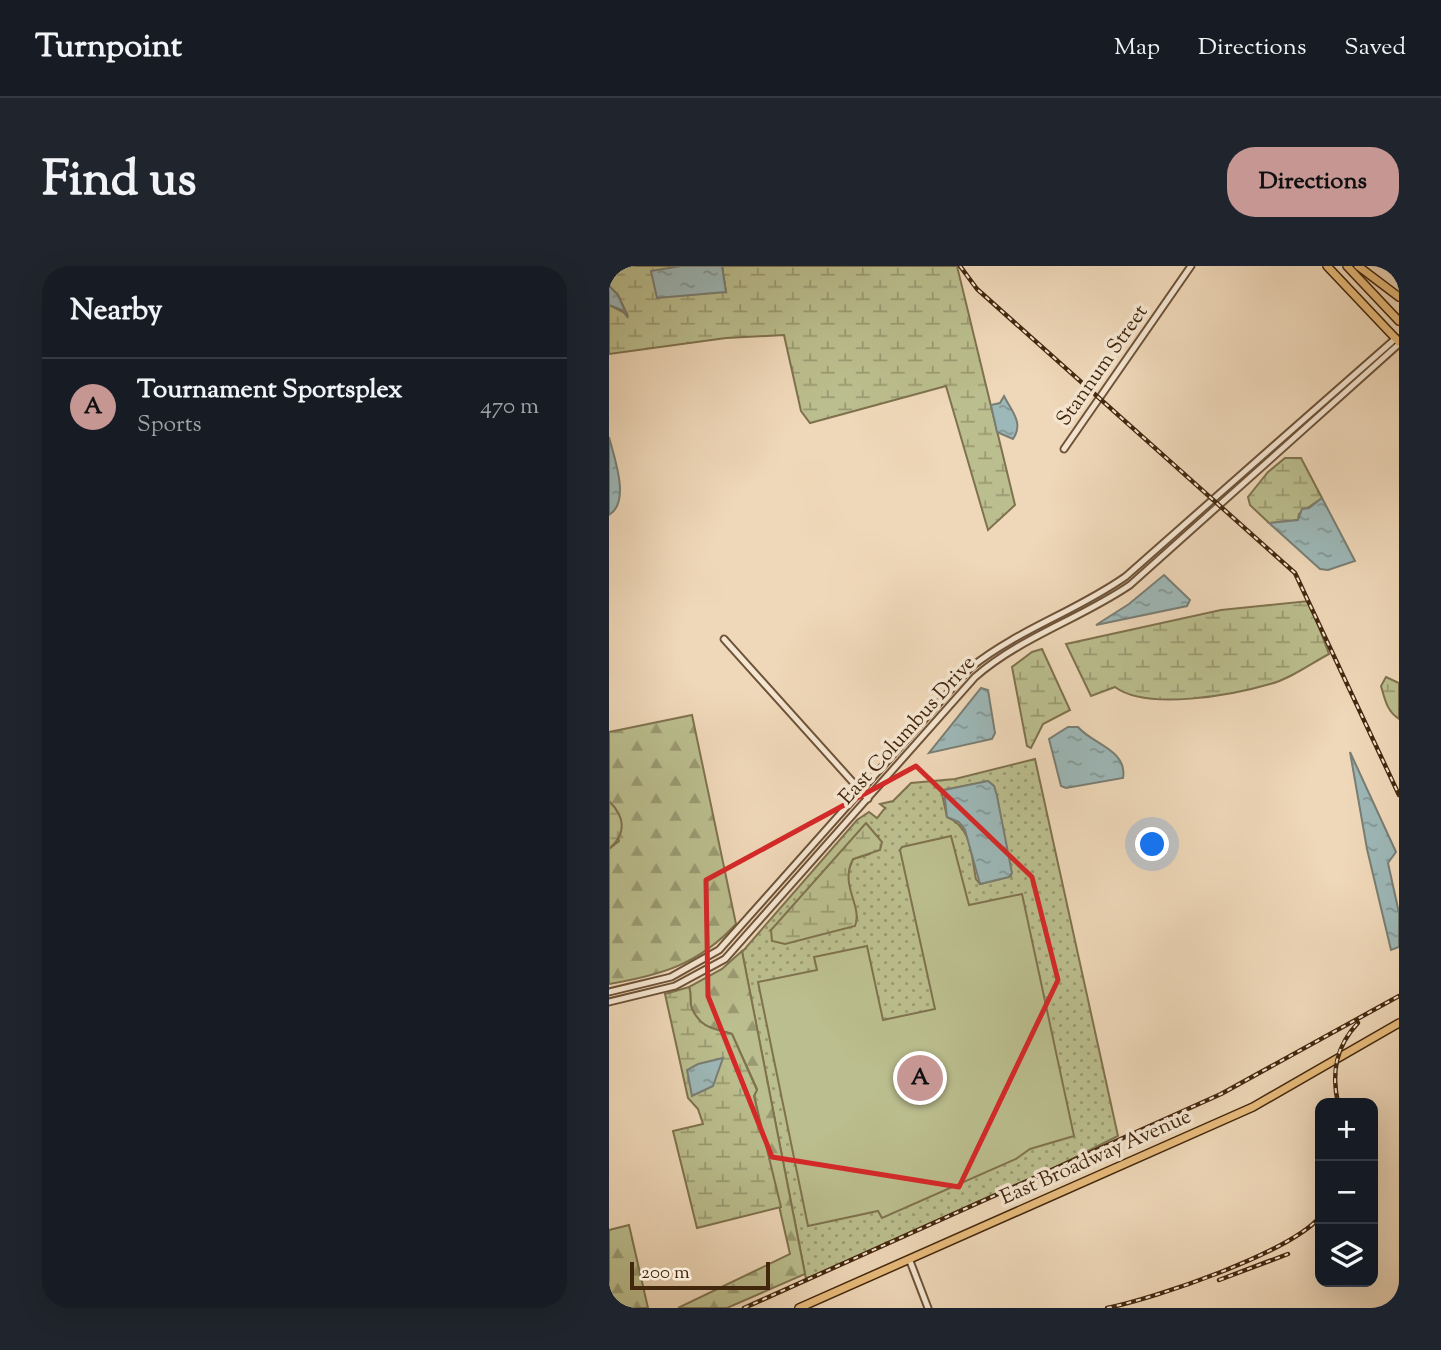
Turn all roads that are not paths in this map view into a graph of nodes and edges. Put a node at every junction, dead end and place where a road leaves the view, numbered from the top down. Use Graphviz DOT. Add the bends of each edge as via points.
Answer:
graph roads {
  1 [pos="1191,266"];
  2 [pos="1327,266"];
  3 [pos="1347,266"];
  4 [pos="1358,266"];
  5 [pos="1399,297"];
  6 [pos="1399,321"];
  7 [pos="1398,340"];
  8 [pos="1294,426"];
  9 [pos="1301,434"];
  10 [pos="1064,449"];
  11 [pos="1040,623"];
  12 [pos="1045,632"];
  13 [pos="724,639"];
  14 [pos="861,791"];
  15 [pos="868,799"];
  16 [pos="609,992"];
  17 [pos="609,1002"];
  18 [pos="1399,1023"];
  19 [pos="910,1261"];
  20 [pos="799,1308"];
  21 [pos="928,1308"];
  1 -- 10 [label="street, Stannum Street"];
  2 -- 7 [label="main road"];
  3 -- 6 [label="main road"];
  4 -- 5 [label="main road"];
  7 -- 8 [label="street, East Columbus Drive"];
  7 -- 9 [label="street, East Columbus Drive"];
  8 -- 9 [label="street"];
  8 -- 11 [label="street, East Columbus Drive" via="1125,576"];
  9 -- 12 [label="street, East Columbus Drive" via="1131,585"];
  11 -- 12 [label="street"];
  11 -- 14 [label="street, East Columbus Drive" via="970,667"];
  12 -- 15 [label="street, East Columbus Drive" via="1009,650 975,677"];
  13 -- 14 [label="street"];
  14 -- 15 [label="street"];
  14 -- 16 [label="street, East Columbus Drive" via="719,950 671,976"];
  15 -- 17 [label="street, East Columbus Drive" via="725,959 675,986"];
  18 -- 19 [label="main road, East Broadway Avenue" via="1253,1107"];
  19 -- 20 [label="main road, East Broadway Avenue"];
  19 -- 21 [label="street"];
}
